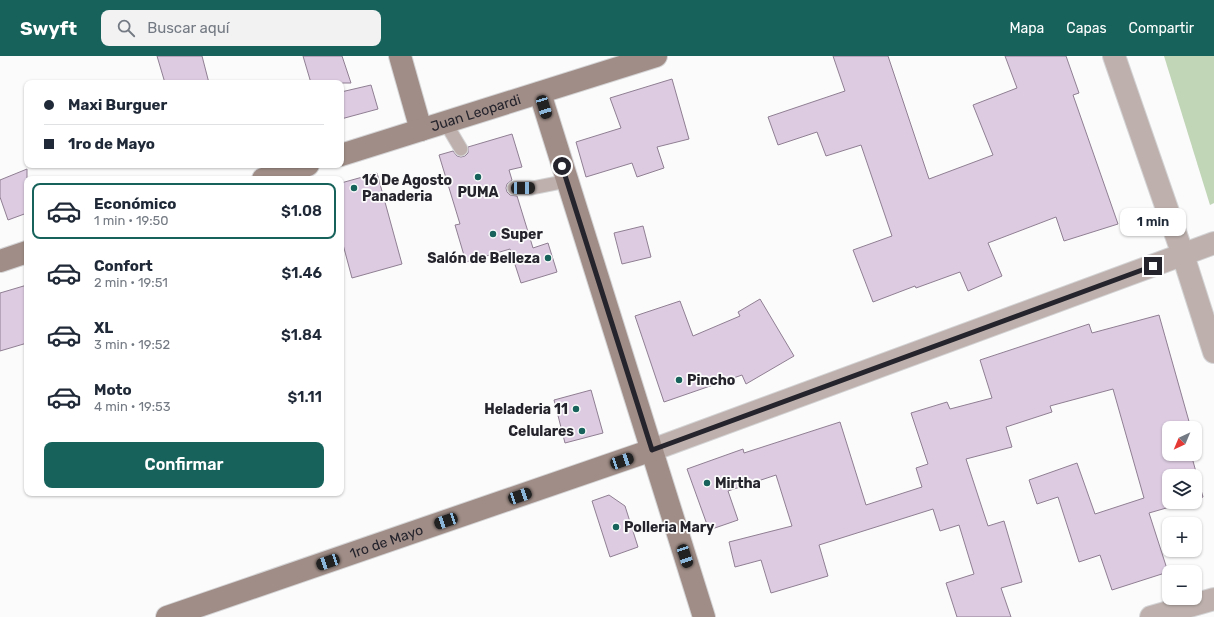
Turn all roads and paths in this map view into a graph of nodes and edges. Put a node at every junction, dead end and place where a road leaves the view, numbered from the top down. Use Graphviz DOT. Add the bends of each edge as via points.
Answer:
graph roads {
  1 [pos="400,56"];
  2 [pos="656,56"];
  3 [pos="1114,56"];
  4 [pos="540,93"];
  5 [pos="445,122"];
  6 [pos="421,130"];
  7 [pos="461,149"];
  8 [pos="344,154"];
  9 [pos="298,168"];
  10 [pos="273,176"];
  11 [pos="567,181"];
  12 [pos="514,188"];
  13 [pos="1214,243"];
  14 [pos="24,253"];
  15 [pos="1183,255"];
  16 [pos="0,261"];
  17 [pos="1214,352"];
  18 [pos="652,450"];
  19 [pos="1214,599"];
  20 [pos="167,617"];
  21 [pos="704,617"];
  22 [pos="1151,617"];
  1 -- 6 [label="main road"];
  2 -- 4 [label="main road, Juan Leopardi"];
  3 -- 15 [label="street"];
  4 -- 5 [label="main road, Juan Leopardi"];
  4 -- 11 [label="main road"];
  5 -- 6 [label="main road, Juan Leopardi"];
  5 -- 7 [label="lane"];
  6 -- 8 [label="main road, Juan Leopardi"];
  9 -- 10 [label="main road"];
  11 -- 12 [label="lane" via="532,188"];
  11 -- 18 [label="main road"];
  13 -- 15 [label="street, 1ro de Mayo"];
  14 -- 16 [label="main road"];
  15 -- 17 [label="street"];
  15 -- 18 [label="street, 1ro de Mayo"];
  18 -- 20 [label="main road, 1ro de Mayo"];
  18 -- 21 [label="main road"];
  19 -- 22 [label="street"];
}
